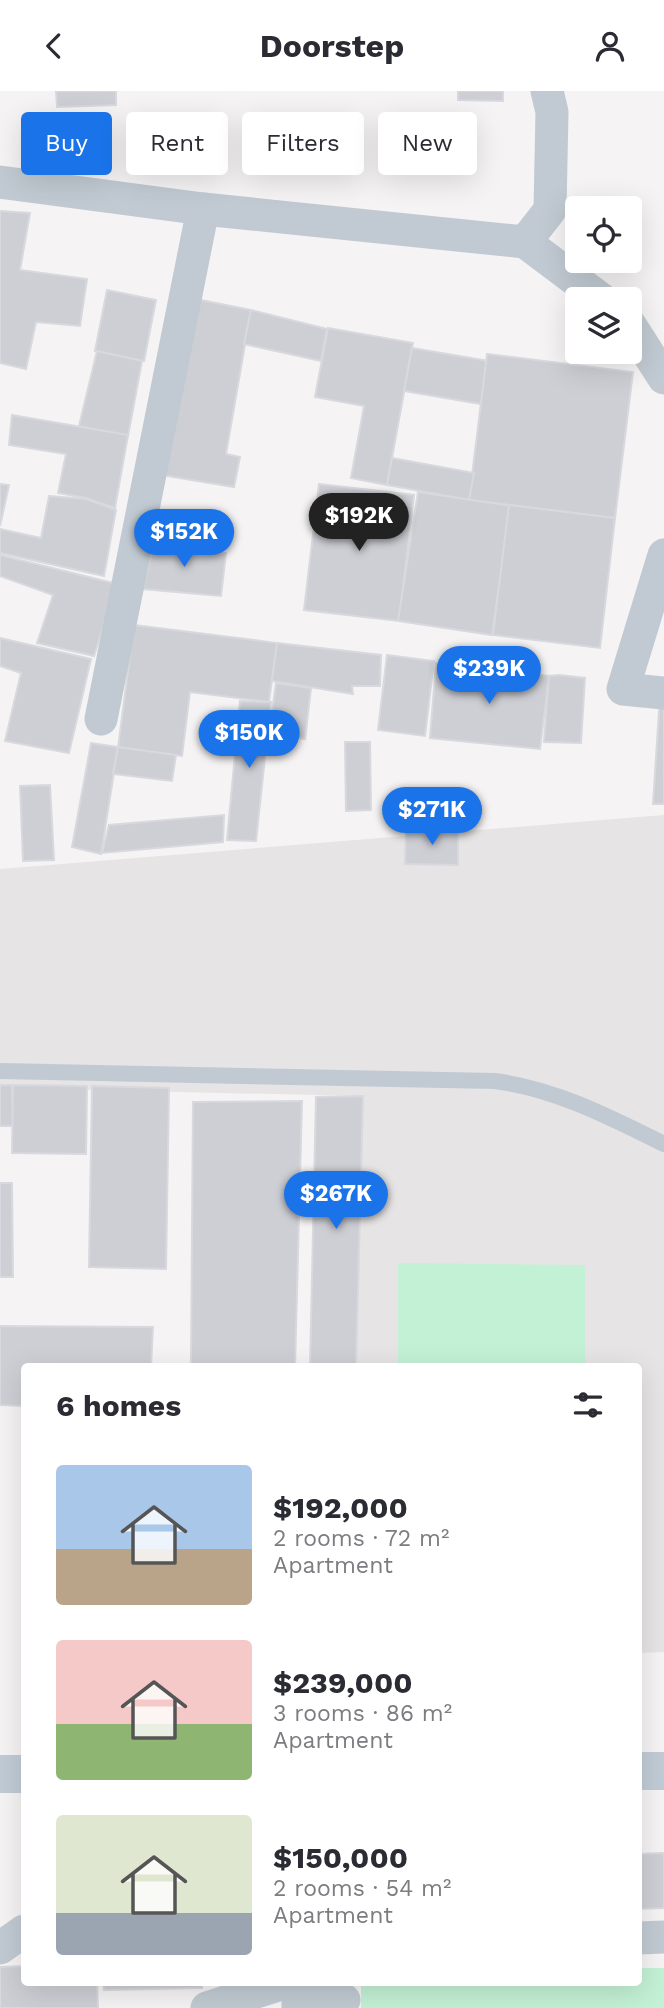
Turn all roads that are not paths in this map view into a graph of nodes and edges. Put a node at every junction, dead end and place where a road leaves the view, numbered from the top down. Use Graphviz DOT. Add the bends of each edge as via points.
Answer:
graph roads {
  1 [pos="547,91"];
  2 [pos="0,182"];
  3 [pos="203,209"];
  4 [pos="525,242"];
  5 [pos="585,287"];
  6 [pos="642,344"];
  7 [pos="664,378"];
  8 [pos="664,555"];
  9 [pos="664,693"];
  10 [pos="101,719"];
  11 [pos="0,1071"];
  12 [pos="664,1144"];
  13 [pos="642,1771"];
  14 [pos="664,1771"];
  15 [pos="0,1774"];
  16 [pos="21,1774"];
  17 [pos="21,1933"];
  18 [pos="664,1937"];
  19 [pos="642,1938"];
  20 [pos="0,1948"];
  21 [pos="287,1996"];
  22 [pos="344,2000"];
  23 [pos="207,2008"];
  1 -- 4 [label="street" via="552,113 550,210"];
  2 -- 3 [label="street"];
  3 -- 4 [label="street"];
  3 -- 10 [label="street"];
  4 -- 5 [label="street"];
  6 -- 7 [label="street"];
  8 -- 9 [label="street" via="623,689"];
  11 -- 12 [label="lane" via="495,1081 580,1102"];
  13 -- 14 [label="main road"];
  15 -- 16 [label="main road"];
  17 -- 20 [label="street"];
  18 -- 19 [label="street"];
  21 -- 22 [label="street" via="298,2004 309,1993 328,1992"];
  21 -- 23 [label="street"];
}
